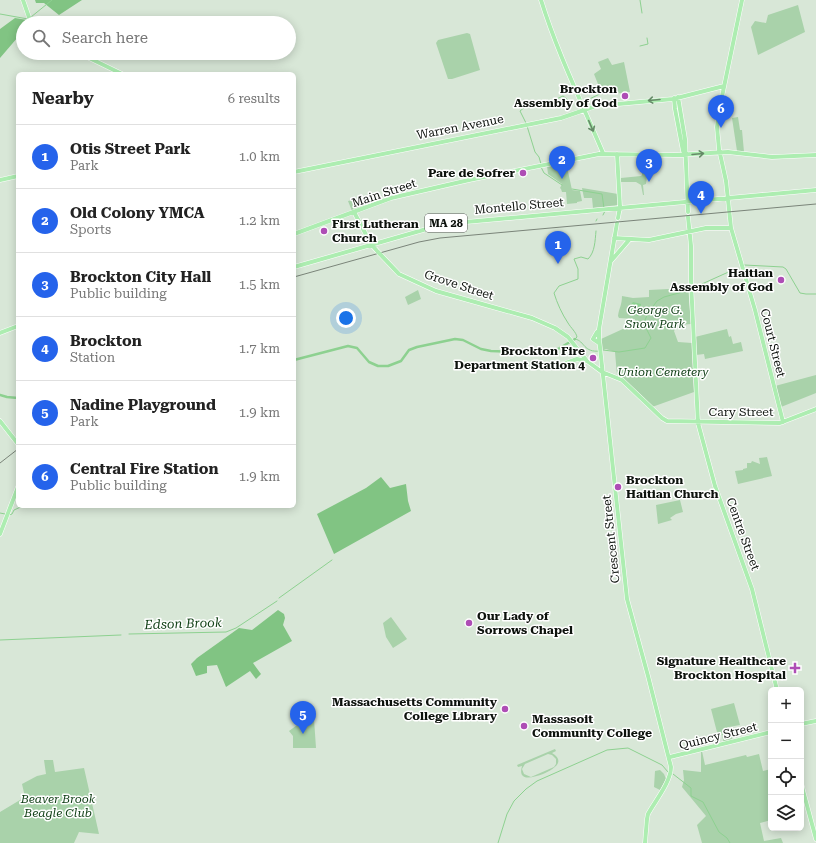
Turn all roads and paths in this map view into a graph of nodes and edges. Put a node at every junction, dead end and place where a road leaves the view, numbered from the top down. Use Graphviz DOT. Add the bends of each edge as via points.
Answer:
graph roads {
  1 [pos="23,0"];
  2 [pos="541,0"];
  3 [pos="742,0"];
  4 [pos="29,16"];
  5 [pos="93,60"];
  6 [pos="118,72"];
  7 [pos="724,86"];
  8 [pos="676,98"];
  9 [pos="585,110"];
  10 [pos="719,152"];
  11 [pos="603,154"];
  12 [pos="617,154"];
  13 [pos="685,155"];
  14 [pos="816,155"];
  15 [pos="296,172"];
  16 [pos="16,176"];
  17 [pos="0,180"];
  18 [pos="816,190"];
  19 [pos="727,198"];
  20 [pos="687,202"];
  21 [pos="620,207"];
  22 [pos="354,212"];
  23 [pos="618,218"];
  24 [pos="617,223"];
  25 [pos="730,228"];
  26 [pos="688,232"];
  27 [pos="296,233"];
  28 [pos="614,238"];
  29 [pos="629,240"];
  30 [pos="371,244"];
  31 [pos="610,262"];
  32 [pos="296,266"];
  33 [pos="16,327"];
  34 [pos="0,333"];
  35 [pos="573,342"];
  36 [pos="582,345"];
  37 [pos="587,361"];
  38 [pos="566,363"];
  39 [pos="602,372"];
  40 [pos="816,409"];
  41 [pos="0,421"];
  42 [pos="697,422"];
  43 [pos="783,422"];
  44 [pos="16,442"];
  45 [pos="16,492"];
  46 [pos="0,534"];
  47 [pos="776,687"];
  48 [pos="816,721"];
  49 [pos="804,723"];
  50 [pos="768,733"];
  51 [pos="670,757"];
  52 [pos="804,794"];
  53 [pos="816,839"];
  54 [pos="646,843"];
  1 -- 4 [label="main road"];
  2 -- 9 [label="main road"];
  3 -- 7 [label="main road, Court Street"];
  5 -- 6 [label="main road"];
  7 -- 8 [label="main road, Warren Avenue"];
  7 -- 10 [label="main road, Court Street" via="717,122"];
  8 -- 9 [label="main road, Warren Avenue, one-way" via="596,106"];
  8 -- 13 [label="main road, Centre Street"];
  9 -- 11 [label="main road, one-way"];
  9 -- 15 [label="main road, Warren Avenue" via="561,118"];
  13 -- 10 [label="main road, Main Street, one-way"];
  10 -- 14 [label="main road, Main Street" via="772,157"];
  10 -- 19 [label="main road, Court Street"];
  11 -- 12 [label="main road, Main Street"];
  11 -- 22 [label="main road, Main Street" via="469,180 398,197"];
  12 -- 13 [label="main road, Main Street"];
  12 -- 21 [label="main road"];
  13 -- 20 [label="main road, Centre Street"];
  16 -- 17 [label="main road"];
  18 -- 19 [label="main road, MA 28"];
  19 -- 20 [label="main road, Montello Street / MA 28"];
  19 -- 25 [label="main road, Court Street"];
  20 -- 21 [label="main road, Montello Street / MA 28"];
  20 -- 26 [label="main road, Centre Street"];
  21 -- 23 [label="main road"];
  21 -- 30 [label="main road, Montello Street / MA 28" via="444,224"];
  22 -- 27 [label="main road, Main Street"];
  22 -- 30 [label="main road, Grove Street"];
  24 -- 28 [label="main road, Crescent Street"];
  25 -- 26 [label="main road" via="706,228"];
  25 -- 43 [label="main road, Court Street"];
  26 -- 29 [label="main road" via="656,240"];
  26 -- 42 [label="main road, Centre Street"];
  28 -- 29 [label="main road"];
  28 -- 31 [label="main road, Crescent Street"];
  29 -- 31 [label="main road"];
  30 -- 32 [label="main road, Montello Street / MA 28"];
  30 -- 35 [label="main road, Grove Street" via="398,273 436,291 536,319 558,330"];
  31 -- 39 [label="main road, Crescent Street" via="599,329"];
  33 -- 34 [label="main road"];
  35 -- 36 [label="main road"];
  35 -- 37 [label="main road, Grove Street"];
  37 -- 38 [label="main road" via="577,359"];
  37 -- 39 [label="main road, Grove Street"];
  39 -- 42 [label="main road, Cary Street" via="622,380 664,420"];
  39 -- 51 [label="main road, Crescent Street" via="627,600"];
  40 -- 43 [label="main road"];
  41 -- 44 [label="main road"];
  42 -- 43 [label="main road, Cary Street"];
  42 -- 47 [label="main road, Centre Street" via="715,486 748,577"];
  45 -- 46 [label="main road"];
  48 -- 49 [label="main road"];
  50 -- 51 [label="main road, Quincy Street"];
  51 -- 54 [label="main road, Crescent Street" via="670,776 646,819"];
  52 -- 53 [label="main road"];
}
